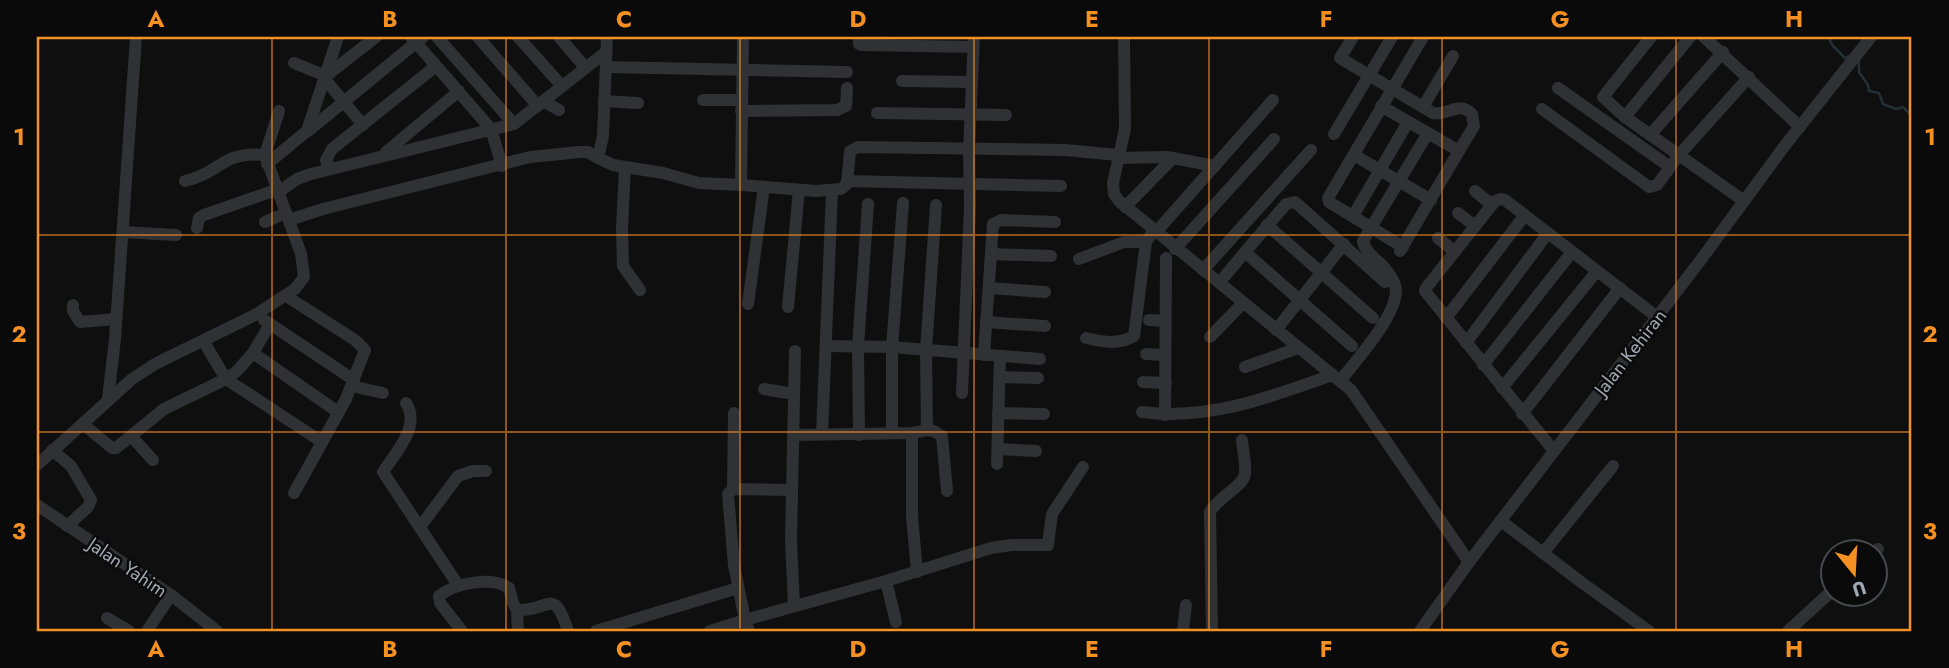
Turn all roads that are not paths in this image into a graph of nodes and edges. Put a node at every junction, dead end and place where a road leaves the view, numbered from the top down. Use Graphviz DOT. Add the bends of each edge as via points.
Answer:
graph roads {
  1 [pos="136,37"];
  2 [pos="338,37"];
  3 [pos="376,37"];
  4 [pos="437,37"];
  5 [pos="478,37"];
  6 [pos="518,37"];
  7 [pos="559,37"];
  8 [pos="743,37"];
  9 [pos="859,37"];
  10 [pos="1124,37"];
  11 [pos="1353,37"];
  12 [pos="1392,37"];
  13 [pos="1423,37"];
  14 [pos="1651,37"];
  15 [pos="1690,37"];
  16 [pos="1704,37"];
  17 [pos="1871,37"];
  18 [pos="417,39"];
  19 [pos="606,41"];
  20 [pos="974,42"];
  21 [pos="1723,52"];
  22 [pos="1453,56"];
  23 [pos="294,63"];
  24 [pos="436,65"];
  25 [pos="586,67"];
  26 [pos="606,67"];
  27 [pos="742,69"];
  28 [pos="847,72"];
  29 [pos="1369,75"];
  30 [pos="325,77"];
  31 [pos="1749,77"];
  32 [pos="902,81"];
  33 [pos="972,82"];
  34 [pos="562,86"];
  35 [pos="847,88"];
  36 [pos="1558,88"];
  37 [pos="1391,89"];
  38 [pos="459,91"];
  39 [pos="704,100"];
  40 [pos="1273,100"];
  41 [pos="604,101"];
  42 [pos="343,102"];
  43 [pos="540,103"];
  44 [pos="638,103"];
  45 [pos="741,105"];
  46 [pos="1381,106"];
  47 [pos="1423,107"];
  48 [pos="1542,109"];
  49 [pos="558,110"];
  50 [pos="279,111"];
  51 [pos="877,113"];
  52 [pos="971,114"];
  53 [pos="1006,115"];
  54 [pos="1625,117"];
  55 [pos="1408,122"];
  56 [pos="514,124"];
  57 [pos="363,125"];
  58 [pos="1800,127"];
  59 [pos="491,129"];
  60 [pos="307,131"];
  61 [pos="1428,133"];
  62 [pos="1334,134"];
  63 [pos="1650,135"];
  64 [pos="1274,139"];
  65 [pos="969,150"];
  66 [pos="1311,150"];
  67 [pos="1459,151"];
  68 [pos="383,155"];
  69 [pos="1354,155"];
  70 [pos="1679,155"];
  71 [pos="1117,156"];
  72 [pos="598,158"];
  73 [pos="1173,158"];
  74 [pos="266,160"];
  75 [pos="502,166"];
  76 [pos="1215,166"];
  77 [pos="625,167"];
  78 [pos="1670,167"];
  79 [pos="330,169"];
  80 [pos="1380,171"];
  81 [pos="185,181"];
  82 [pos="847,181"];
  83 [pos="1399,182"];
  84 [pos="970,184"];
  85 [pos="741,185"];
  86 [pos="1061,186"];
  87 [pos="764,187"];
  88 [pos="799,190"];
  89 [pos="276,191"];
  90 [pos="1475,191"];
  91 [pos="832,192"];
  92 [pos="1431,200"];
  93 [pos="1744,201"];
  94 [pos="903,203"];
  95 [pos="868,204"];
  96 [pos="936,205"];
  97 [pos="1492,205"];
  98 [pos="1125,207"];
  99 [pos="1458,213"];
  100 [pos="1525,215"];
  101 [pos="1353,216"];
  102 [pos="287,217"];
  103 [pos="265,222"];
  104 [pos="1055,222"];
  105 [pos="1267,225"];
  106 [pos="1475,226"];
  107 [pos="1373,227"];
  108 [pos="197,228"];
  109 [pos="1155,231"];
  110 [pos="122,232"];
  111 [pos="1548,233"];
  112 [pos="176,235"];
  113 [pos="1438,238"];
  114 [pos="1146,243"];
  115 [pos="1345,244"];
  116 [pos="1245,252"];
  117 [pos="1455,252"];
  118 [pos="1572,252"];
  119 [pos="1170,253"];
  120 [pos="991,254"];
  121 [pos="1051,256"];
  122 [pos="1079,259"];
  123 [pos="1203,270"];
  124 [pos="1597,271"];
  125 [pos="1321,274"];
  126 [pos="1225,276"];
  127 [pos="1385,282"];
  128 [pos="989,288"];
  129 [pos="1620,288"];
  130 [pos="640,290"];
  131 [pos="1045,292"];
  132 [pos="286,296"];
  133 [pos="1299,300"];
  134 [pos="1243,303"];
  135 [pos="74,304"];
  136 [pos="748,304"];
  137 [pos="788,307"];
  138 [pos="255,315"];
  139 [pos="1657,317"];
  140 [pos="1373,318"];
  141 [pos="1446,318"];
  142 [pos="116,319"];
  143 [pos="1149,320"];
  144 [pos="1165,321"];
  145 [pos="986,322"];
  146 [pos="270,324"];
  147 [pos="1045,326"];
  148 [pos="1276,330"];
  149 [pos="1210,337"];
  150 [pos="1086,338"];
  151 [pos="204,342"];
  152 [pos="1465,343"];
  153 [pos="826,346"];
  154 [pos="858,346"];
  155 [pos="1352,346"];
  156 [pos="892,347"];
  157 [pos="1298,348"];
  158 [pos="926,350"];
  159 [pos="795,351"];
  160 [pos="253,353"];
  161 [pos="963,354"];
  162 [pos="1146,354"];
  163 [pos="984,355"];
  164 [pos="1164,355"];
  165 [pos="1000,356"];
  166 [pos="1040,359"];
  167 [pos="1483,365"];
  168 [pos="1245,367"];
  169 [pos="999,377"];
  170 [pos="1337,377"];
  171 [pos="1038,378"];
  172 [pos="226,379"];
  173 [pos="1143,382"];
  174 [pos="353,383"];
  175 [pos="1166,383"];
  176 [pos="1502,388"];
  177 [pos="764,389"];
  178 [pos="383,393"];
  179 [pos="962,393"];
  180 [pos="794,394"];
  181 [pos="108,399"];
  182 [pos="406,403"];
  183 [pos="338,412"];
  184 [pos="1142,412"];
  185 [pos="734,413"];
  186 [pos="998,413"];
  187 [pos="1044,414"];
  188 [pos="1522,414"];
  189 [pos="1165,415"];
  190 [pos="83,424"];
  191 [pos="928,430"];
  192 [pos="892,433"];
  193 [pos="912,433"];
  194 [pos="822,434"];
  195 [pos="793,435"];
  196 [pos="859,435"];
  197 [pos="131,436"];
  198 [pos="1242,440"];
  199 [pos="322,442"];
  200 [pos="998,449"];
  201 [pos="52,450"];
  202 [pos="1036,451"];
  203 [pos="1554,451"];
  204 [pos="153,460"];
  205 [pos="37,464"];
  206 [pos="997,464"];
  207 [pos="1613,466"];
  208 [pos="1083,467"];
  209 [pos="486,471"];
  210 [pos="733,489"];
  211 [pos="792,490"];
  212 [pos="947,491"];
  213 [pos="294,493"];
  214 [pos="37,505"];
  215 [pos="1501,521"];
  216 [pos="67,526"];
  217 [pos="420,527"];
  218 [pos="1543,553"];
  219 [pos="1469,562"];
  220 [pos="917,572"];
  221 [pos="886,581"];
  222 [pos="458,584"];
  223 [pos="738,589"];
  224 [pos="171,595"];
  225 [pos="1820,601"];
  226 [pos="1186,605"];
  227 [pos="794,606"];
  228 [pos="517,610"];
  229 [pos="107,618"];
  230 [pos="896,622"];
  231 [pos="747,626"];
  232 [pos="129,631"];
  233 [pos="147,631"];
  234 [pos="217,631"];
  235 [pos="463,631"];
  236 [pos="518,631"];
  237 [pos="568,631"];
  238 [pos="596,631"];
  239 [pos="710,631"];
  240 [pos="1183,631"];
  241 [pos="1212,631"];
  242 [pos="1420,631"];
  243 [pos="1649,631"];
  244 [pos="1788,631"];
  1 -- 110 [label="street"];
  2 -- 30 [label="street"];
  3 -- 30 [label="street"];
  4 -- 56 [label="street"];
  5 -- 43 [label="street"];
  6 -- 34 [label="street"];
  7 -- 25 [label="street"];
  8 -- 27 [label="street"];
  9 -- 20 [label="street" via="862,45"];
  10 -- 71 [label="street" via="1125,129"];
  11 -- 29 [label="street" via="1340,58"];
  12 -- 29 [label="street"];
  13 -- 37 [label="street"];
  14 -- 54 [label="street" via="1603,97"];
  15 -- 54 [label="street"];
  16 -- 21 [label="street"];
  17 -- 58 [label="street, Jalan Kehiran"];
  18 -- 24 [label="street"];
  18 -- 42 [label="street"];
  19 -- 25 [label="street"];
  19 -- 26 [label="street"];
  20 -- 33 [label="street"];
  21 -- 31 [label="street"];
  21 -- 63 [label="street"];
  22 -- 47 [label="street"];
  23 -- 30 [label="street"];
  24 -- 38 [label="street"];
  24 -- 57 [label="street"];
  25 -- 34 [label="street"];
  26 -- 27 [label="street"];
  26 -- 41 [label="street"];
  27 -- 28 [label="street"];
  27 -- 45 [label="street"];
  29 -- 37 [label="street"];
  29 -- 62 [label="street"];
  30 -- 42 [label="street"];
  30 -- 60 [label="street"];
  31 -- 58 [label="street"];
  31 -- 70 [label="street"];
  32 -- 33 [label="street"];
  33 -- 52 [label="street"];
  34 -- 43 [label="street"];
  35 -- 45 [label="street" via="846,106 837,110"];
  36 -- 78 [label="street"];
  37 -- 46 [label="street"];
  37 -- 47 [label="street"];
  38 -- 59 [label="street"];
  38 -- 68 [label="street"];
  39 -- 45 [label="street"];
  40 -- 76 [label="street"];
  41 -- 44 [label="street"];
  41 -- 72 [label="street"];
  42 -- 57 [label="street"];
  42 -- 60 [label="street"];
  43 -- 49 [label="street"];
  43 -- 56 [label="street"];
  45 -- 85 [label="street"];
  46 -- 55 [label="street"];
  46 -- 69 [label="street"];
  47 -- 67 [label="street" via="1440,114 1463,107 1472,114 1474,127"];
  48 -- 78 [label="street" via="1649,187 1657,185"];
  50 -- 74 [label="street"];
  51 -- 52 [label="street"];
  52 -- 53 [label="street"];
  52 -- 65 [label="street"];
  54 -- 63 [label="street"];
  55 -- 61 [label="street"];
  55 -- 80 [label="street"];
  56 -- 59 [label="street"];
  57 -- 79 [label="street" via="328,153"];
  58 -- 93 [label="street, Jalan Kehiran"];
  59 -- 68 [label="street"];
  59 -- 75 [label="street"];
  60 -- 74 [label="street"];
  61 -- 67 [label="street"];
  61 -- 83 [label="street"];
  63 -- 70 [label="street"];
  64 -- 119 [label="street"];
  65 -- 71 [label="street" via="1065,150"];
  65 -- 82 [label="street" via="853,148 848,154"];
  65 -- 84 [label="street"];
  66 -- 123 [label="street"];
  67 -- 92 [label="street"];
  68 -- 79 [label="street"];
  69 -- 80 [label="street"];
  69 -- 101 [label="street" via="1328,198"];
  70 -- 78 [label="street"];
  70 -- 93 [label="street"];
  71 -- 73 [label="street"];
  71 -- 98 [label="street" via="1114,194"];
  72 -- 75 [label="street" via="588,152 571,152"];
  72 -- 77 [label="street"];
  73 -- 76 [label="street"];
  73 -- 98 [label="street"];
  74 -- 81 [label="street" via="248,154 232,157 207,174"];
  74 -- 89 [label="street"];
  75 -- 102 [label="street"];
  76 -- 109 [label="street"];
  77 -- 85 [label="street" via="699,183"];
  77 -- 130 [label="street" via="623,266"];
  79 -- 89 [label="street"];
  80 -- 83 [label="street"];
  80 -- 101 [label="street"];
  82 -- 84 [label="street"];
  82 -- 91 [label="street" via="845,187"];
  83 -- 92 [label="street"];
  83 -- 107 [label="street"];
  84 -- 86 [label="street"];
  84 -- 161 [label="street"];
  85 -- 87 [label="street"];
  87 -- 88 [label="street"];
  87 -- 136 [label="street"];
  88 -- 91 [label="street"];
  88 -- 137 [label="street"];
  89 -- 102 [label="street"];
  89 -- 108 [label="street" via="204,215"];
  90 -- 97 [label="street"];
  91 -- 153 [label="street"];
  92 -- 107 [label="street" via="1401,250"];
  93 -- 139 [label="street, Jalan Kehiran"];
  94 -- 156 [label="street"];
  95 -- 154 [label="street"];
  96 -- 158 [label="street"];
  97 -- 100 [label="street" via="1500,199"];
  97 -- 106 [label="street"];
  98 -- 109 [label="street"];
  99 -- 106 [label="street"];
  100 -- 111 [label="street"];
  100 -- 141 [label="street"];
  101 -- 107 [label="street"];
  102 -- 103 [label="street"];
  102 -- 132 [label="street" via="304,277"];
  104 -- 120 [label="street" via="998,221 993,224"];
  105 -- 115 [label="street" via="1286,204 1295,202"];
  105 -- 116 [label="street"];
  105 -- 125 [label="street"];
  106 -- 117 [label="street"];
  107 -- 170 [label="street" via="1363,241 1364,248 1387,271 1396,293 1387,316"];
  109 -- 114 [label="street"];
  109 -- 119 [label="street"];
  110 -- 112 [label="street"];
  110 -- 142 [label="street"];
  111 -- 118 [label="street"];
  111 -- 152 [label="street"];
  113 -- 117 [label="street"];
  114 -- 122 [label="street" via="1124,243"];
  114 -- 150 [label="street" via="1134,336 1107,343"];
  115 -- 125 [label="street"];
  115 -- 127 [label="street"];
  116 -- 126 [label="street"];
  116 -- 133 [label="street"];
  117 -- 141 [label="street" via="1424,291"];
  118 -- 124 [label="street"];
  118 -- 167 [label="street"];
  119 -- 123 [label="street"];
  119 -- 144 [label="street"];
  120 -- 121 [label="street"];
  120 -- 128 [label="street"];
  123 -- 134 [label="street"];
  124 -- 129 [label="street"];
  124 -- 176 [label="street"];
  125 -- 133 [label="street"];
  125 -- 140 [label="street"];
  128 -- 131 [label="street"];
  128 -- 145 [label="street"];
  129 -- 139 [label="street"];
  129 -- 188 [label="street"];
  132 -- 138 [label="street"];
  132 -- 174 [label="street" via="364,348"];
  133 -- 148 [label="street"];
  133 -- 155 [label="street"];
  134 -- 148 [label="street"];
  134 -- 149 [label="street"];
  135 -- 142 [label="street" via="80,322"];
  138 -- 146 [label="street"];
  138 -- 151 [label="street"];
  139 -- 203 [label="street, Jalan Kehiran"];
  141 -- 152 [label="street"];
  142 -- 181 [label="street"];
  143 -- 144 [label="street"];
  144 -- 164 [label="street"];
  145 -- 147 [label="street"];
  145 -- 163 [label="street"];
  146 -- 160 [label="street"];
  146 -- 174 [label="street"];
  148 -- 157 [label="street"];
  151 -- 172 [label="street"];
  151 -- 181 [label="street" via="155,364"];
  152 -- 167 [label="street"];
  153 -- 154 [label="street"];
  153 -- 194 [label="street"];
  154 -- 156 [label="street"];
  154 -- 196 [label="street"];
  156 -- 158 [label="street"];
  156 -- 192 [label="street"];
  157 -- 168 [label="street"];
  157 -- 170 [label="street"];
  158 -- 161 [label="street"];
  158 -- 191 [label="street"];
  159 -- 180 [label="street"];
  160 -- 172 [label="street"];
  160 -- 183 [label="street"];
  161 -- 163 [label="street"];
  161 -- 179 [label="street"];
  162 -- 164 [label="street"];
  163 -- 165 [label="street"];
  164 -- 175 [label="street"];
  165 -- 166 [label="street"];
  165 -- 169 [label="street"];
  167 -- 176 [label="street"];
  169 -- 171 [label="street"];
  169 -- 186 [label="street"];
  170 -- 189 [label="street" via="1242,405"];
  170 -- 219 [label="street" via="1359,400"];
  172 -- 197 [label="street" via="164,409"];
  172 -- 199 [label="street"];
  173 -- 175 [label="street"];
  174 -- 178 [label="street"];
  174 -- 183 [label="street"];
  175 -- 189 [label="street"];
  176 -- 188 [label="street"];
  177 -- 180 [label="street"];
  180 -- 195 [label="street"];
  181 -- 190 [label="street"];
  182 -- 217 [label="street" via="412,412 410,427 383,472"];
  183 -- 199 [label="street"];
  184 -- 189 [label="street"];
  185 -- 210 [label="street"];
  186 -- 187 [label="street"];
  186 -- 200 [label="street"];
  188 -- 203 [label="street"];
  190 -- 197 [label="street" via="113,448"];
  190 -- 201 [label="street"];
  191 -- 193 [label="street"];
  191 -- 212 [label="street" via="942,436"];
  192 -- 193 [label="street"];
  192 -- 196 [label="street"];
  193 -- 220 [label="street"];
  194 -- 195 [label="street"];
  194 -- 196 [label="street"];
  195 -- 211 [label="street"];
  197 -- 204 [label="street"];
  198 -- 241 [label="street" via="1243,480 1210,512"];
  199 -- 213 [label="street"];
  200 -- 202 [label="street"];
  200 -- 206 [label="street"];
  201 -- 205 [label="street"];
  201 -- 216 [label="street" via="71,466 91,500"];
  203 -- 215 [label="street, Jalan Kehiran"];
  207 -- 218 [label="street"];
  208 -- 220 [label="street" via="1052,514 1048,545 999,546"];
  209 -- 217 [label="street" via="458,476"];
  210 -- 211 [label="street"];
  210 -- 223 [label="street" via="728,494"];
  211 -- 227 [label="street"];
  214 -- 216 [label="street, Jalan Yahim"];
  215 -- 218 [label="street"];
  215 -- 219 [label="street, Jalan Kehiran"];
  216 -- 224 [label="street, Jalan Yahim"];
  217 -- 222 [label="street"];
  218 -- 243 [label="street"];
  219 -- 242 [label="street, Jalan Kehiran"];
  220 -- 221 [label="street"];
  221 -- 227 [label="street"];
  221 -- 230 [label="street"];
  222 -- 228 [label="street" via="504,584"];
  222 -- 235 [label="street" via="438,600"];
  223 -- 231 [label="street"];
  223 -- 238 [label="street"];
  224 -- 233 [label="street"];
  224 -- 234 [label="street, Jalan Yahim"];
  225 -- 244 [label="street"];
  226 -- 240 [label="street"];
  227 -- 231 [label="street"];
  228 -- 236 [label="street"];
  228 -- 237 [label="street" via="556,605"];
  229 -- 232 [label="street"];
  231 -- 239 [label="street"];
}
